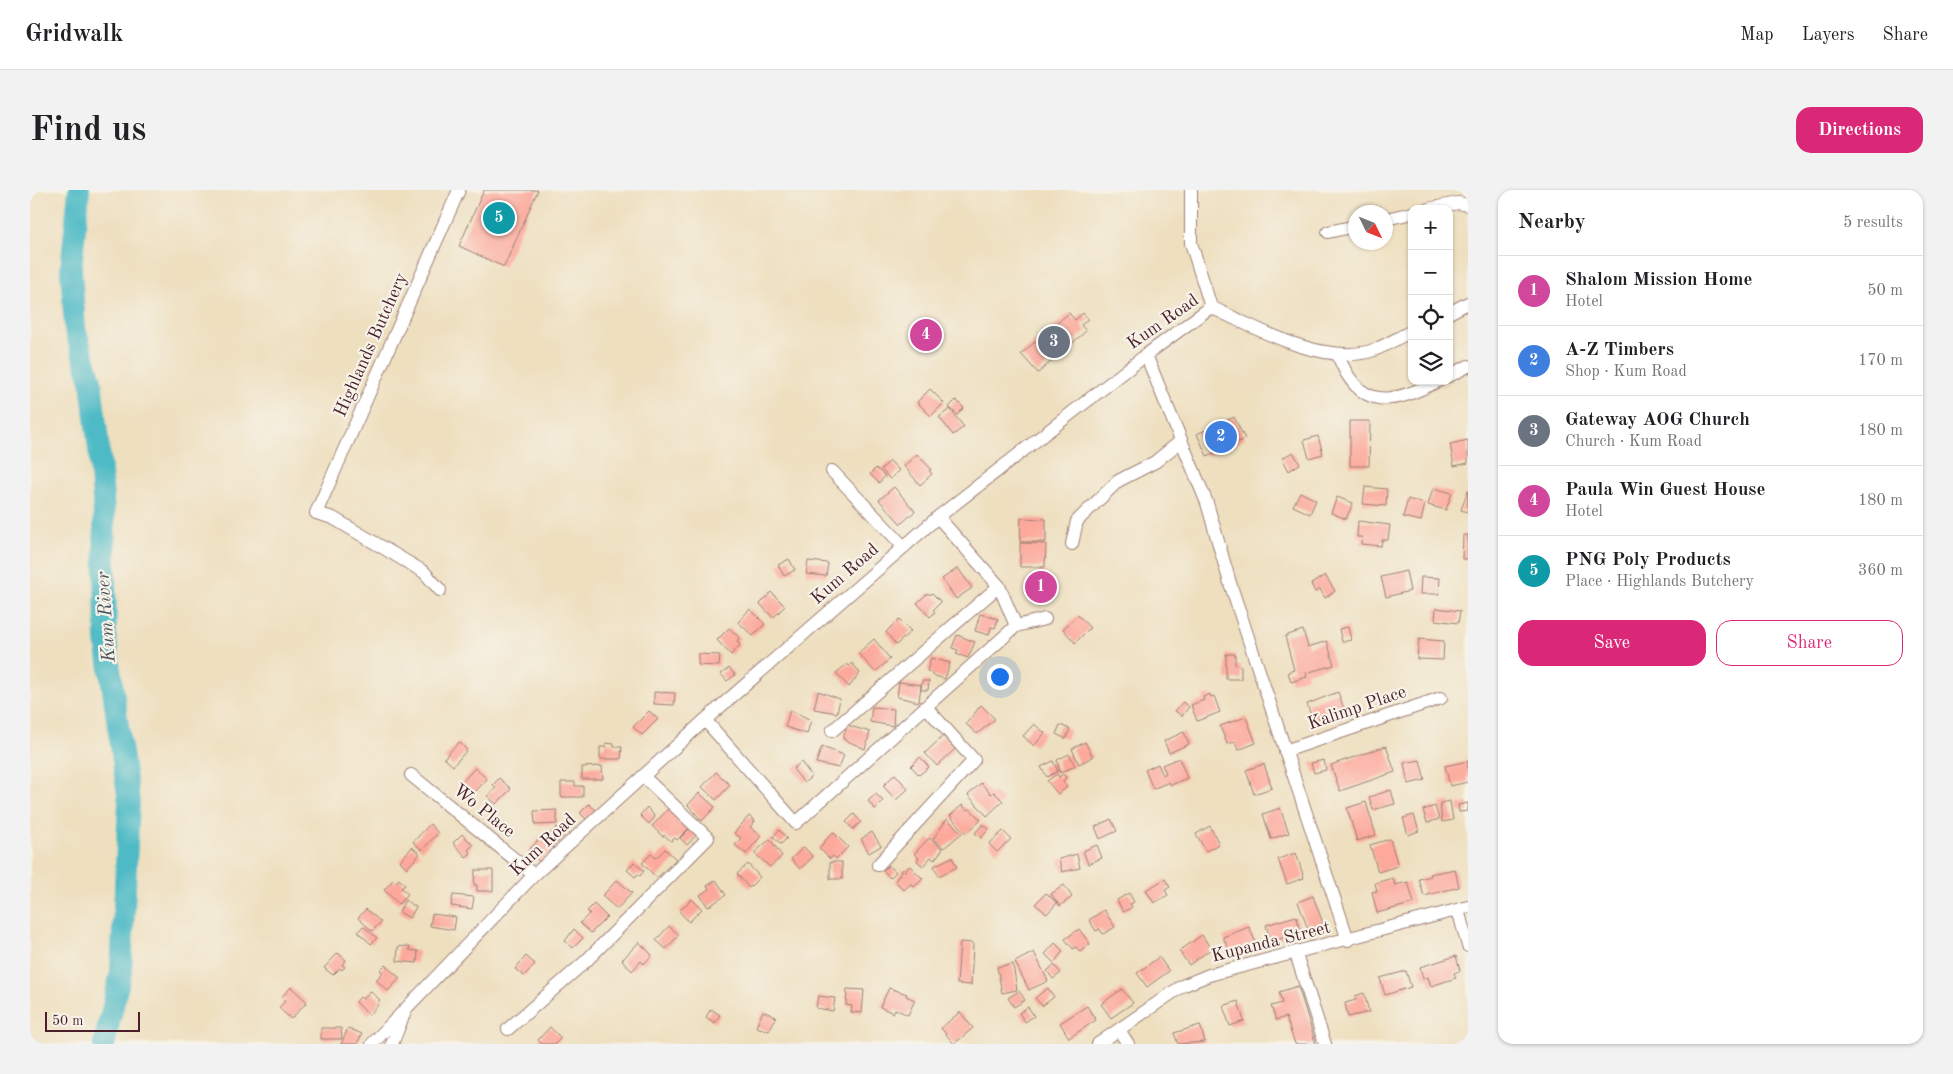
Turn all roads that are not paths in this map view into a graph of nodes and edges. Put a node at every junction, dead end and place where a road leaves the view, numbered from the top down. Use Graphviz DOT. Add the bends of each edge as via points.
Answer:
graph roads {
  1 [pos="458,190"];
  2 [pos="1191,190"];
  3 [pos="1448,205"];
  4 [pos="1468,205"];
  5 [pos="1408,214"];
  6 [pos="1393,217"];
  7 [pos="1348,228"];
  8 [pos="1328,232"];
  9 [pos="1468,303"];
  10 [pos="1212,307"];
  11 [pos="1453,310"];
  12 [pos="1408,333"];
  13 [pos="1146,355"];
  14 [pos="1338,355"];
  15 [pos="1468,366"];
  16 [pos="1453,374"];
  17 [pos="1430,385"];
  18 [pos="1181,441"];
  19 [pos="832,471"];
  20 [pos="938,516"];
  21 [pos="1072,544"];
  22 [pos="904,547"];
  23 [pos="999,586"];
  24 [pos="440,590"];
  25 [pos="1045,619"];
  26 [pos="1016,626"];
  27 [pos="1441,698"];
  28 [pos="926,707"];
  29 [pos="705,720"];
  30 [pos="832,730"];
  31 [pos="1285,751"];
  32 [pos="411,774"];
  33 [pos="643,776"];
  34 [pos="878,865"];
  35 [pos="534,876"];
  36 [pos="1463,908"];
  37 [pos="1348,940"];
  38 [pos="1468,946"];
  39 [pos="1296,954"];
  40 [pos="408,1005"];
  41 [pos="508,1029"];
  42 [pos="1119,1030"];
  43 [pos="372,1044"];
  44 [pos="392,1044"];
  45 [pos="1098,1044"];
  46 [pos="1128,1044"];
  47 [pos="1325,1044"];
  1 -- 24 [label="street, Highlands Butchery" via="316,513 333,518 424,572"];
  2 -- 10 [label="street" via="1191,243"];
  3 -- 4 [label="street"];
  5 -- 6 [label="street"];
  7 -- 8 [label="street"];
  9 -- 11 [label="street"];
  10 -- 13 [label="street, Kum Road"];
  10 -- 14 [label="street, Kum Road" via="1267,334"];
  12 -- 14 [label="street, Kum Road" via="1373,350"];
  13 -- 18 [label="street"];
  13 -- 20 [label="street, Kum Road"];
  14 -- 17 [label="street" via="1346,376 1360,391 1379,399 1408,396"];
  15 -- 16 [label="street"];
  18 -- 21 [label="street" via="1155,462 1118,481 1077,521"];
  18 -- 31 [label="street" via="1207,503"];
  19 -- 22 [label="street"];
  20 -- 22 [label="street, Kum Road"];
  20 -- 23 [label="street"];
  22 -- 29 [label="street, Kum Road"];
  23 -- 26 [label="street"];
  23 -- 30 [label="street"];
  25 -- 26 [label="street"];
  26 -- 28 [label="street"];
  27 -- 31 [label="street, Kalimp Place"];
  28 -- 29 [label="street" via="796,823"];
  28 -- 34 [label="street" via="974,760"];
  29 -- 33 [label="street, Kum Road"];
  31 -- 37 [label="street"];
  32 -- 35 [label="street, Wo Place"];
  33 -- 35 [label="street, Kum Road"];
  33 -- 41 [label="street" via="708,838 586,961"];
  35 -- 40 [label="street, Kum Road"];
  36 -- 37 [label="street, Kupanda Street"];
  36 -- 38 [label="street"];
  37 -- 39 [label="street, Kupanda Street"];
  39 -- 42 [label="street, Kupanda Street" via="1209,975 1182,986"];
  39 -- 47 [label="street"];
  40 -- 43 [label="street, Kum Road"];
  40 -- 44 [label="street"];
  42 -- 45 [label="street, Kupanda Street"];
  42 -- 46 [label="street"];
}
